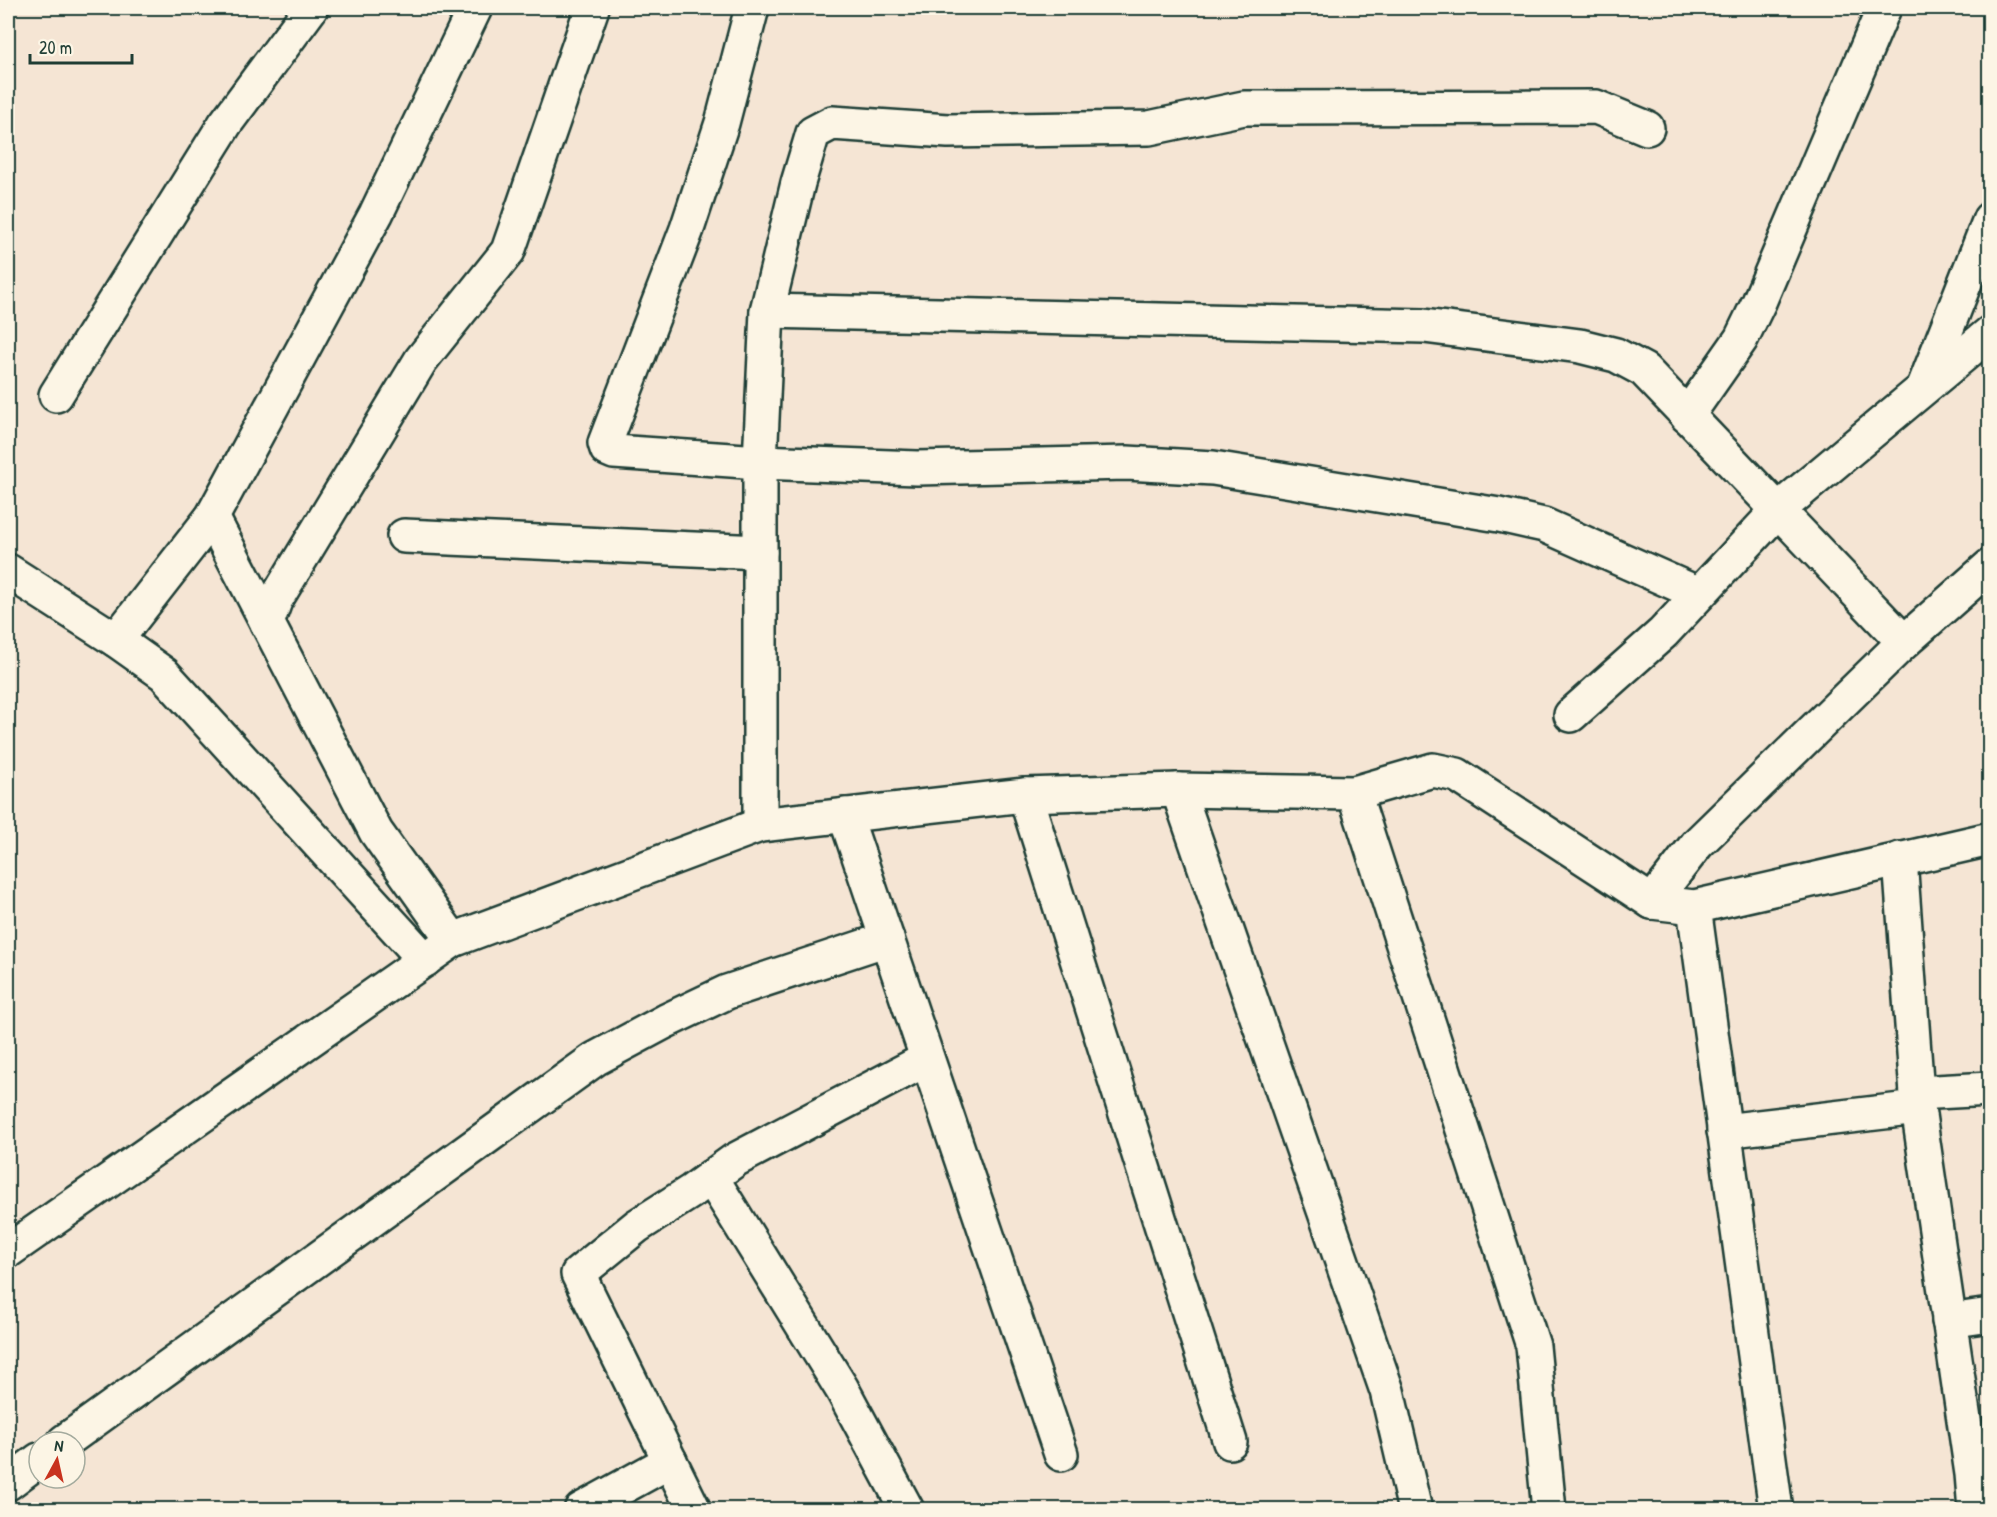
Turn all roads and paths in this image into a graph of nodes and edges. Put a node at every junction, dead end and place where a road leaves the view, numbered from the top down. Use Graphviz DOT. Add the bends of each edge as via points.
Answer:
graph roads {
  1 [pos="311,8"];
  2 [pos="475,8"];
  3 [pos="592,8"];
  4 [pos="752,8"];
  5 [pos="1884,8"];
  6 [pos="1647,128"];
  7 [pos="1989,219"];
  8 [pos="767,311"];
  9 [pos="1989,333"];
  10 [pos="1923,389"];
  11 [pos="56,395"];
  12 [pos="1687,416"];
  13 [pos="760,462"];
  14 [pos="1778,510"];
  15 [pos="212,517"];
  16 [pos="404,536"];
  17 [pos="760,552"];
  18 [pos="1989,566"];
  19 [pos="8,571"];
  20 [pos="1699,594"];
  21 [pos="267,623"];
  22 [pos="116,640"];
  23 [pos="1904,642"];
  24 [pos="1571,715"];
  25 [pos="1178,790"];
  26 [pos="1354,793"];
  27 [pos="1025,795"];
  28 [pos="845,815"];
  29 [pos="760,825"];
  30 [pos="1989,839"];
  31 [pos="1900,859"];
  32 [pos="1652,902"];
  33 [pos="1694,907"];
  34 [pos="887,939"];
  35 [pos="453,940"];
  36 [pos="425,960"];
  37 [pos="927,1059"];
  38 [pos="1989,1089"];
  39 [pos="1917,1100"];
  40 [pos="1724,1131"];
  41 [pos="711,1177"];
  42 [pos="8,1251"];
  43 [pos="1989,1315"];
  44 [pos="1949,1321"];
  45 [pos="81,1430"];
  46 [pos="1230,1442"];
  47 [pos="1060,1454"];
  48 [pos="670,1461"];
  49 [pos="27,1469"];
  50 [pos="8,1482"];
  51 [pos="581,1509"];
  52 [pos="694,1509"];
  53 [pos="908,1509"];
  54 [pos="1415,1509"];
  55 [pos="1549,1509"];
  56 [pos="1776,1509"];
  57 [pos="1975,1509"];
  1 -- 11 [label="street" via="225,124"];
  2 -- 15 [label="street" via="376,214"];
  3 -- 21 [label="street" via="508,251 421,360 275,601"];
  4 -- 13 [label="street" via="722,123 690,219 605,443 614,452"];
  5 -- 12 [label="street" via="1759,302 1741,339"];
  6 -- 8 [label="street" via="1596,107 1244,108 1149,128 948,131 832,123 813,133"];
  7 -- 10 [label="street"];
  8 -- 12 [label="street" via="1424,326 1580,346 1616,356 1644,370"];
  8 -- 13 [label="street"];
  9 -- 10 [label="street"];
  10 -- 14 [label="street"];
  12 -- 14 [label="street"];
  13 -- 17 [label="street"];
  13 -- 20 [label="street" via="916,468 1127,463 1213,468 1544,525"];
  14 -- 20 [label="street"];
  14 -- 23 [label="street"];
  15 -- 21 [label="street"];
  15 -- 22 [label="street"];
  16 -- 17 [label="street"];
  17 -- 29 [label="street"];
  18 -- 23 [label="street"];
  19 -- 22 [label="street"];
  20 -- 24 [label="street" via="1663,633"];
  21 -- 35 [label="street" via="376,832"];
  22 -- 36 [label="street" via="164,674"];
  23 -- 32 [label="street" via="1697,844"];
  25 -- 26 [label="street"];
  25 -- 27 [label="street"];
  25 -- 54 [label="street" via="1387,1391"];
  26 -- 32 [label="street" via="1433,770 1457,775"];
  26 -- 55 [label="street" via="1533,1346"];
  27 -- 28 [label="street"];
  27 -- 46 [label="street"];
  28 -- 29 [label="street"];
  28 -- 34 [label="street"];
  29 -- 35 [label="street"];
  30 -- 31 [label="street"];
  31 -- 33 [label="street"];
  31 -- 39 [label="street"];
  32 -- 33 [label="street"];
  33 -- 40 [label="street"];
  34 -- 37 [label="street"];
  34 -- 45 [label="street" via="727,992 596,1059"];
  35 -- 36 [label="street"];
  36 -- 42 [label="street"];
  37 -- 41 [label="street" via="735,1160"];
  37 -- 47 [label="street"];
  38 -- 39 [label="street"];
  39 -- 40 [label="street"];
  39 -- 44 [label="street"];
  40 -- 56 [label="street"];
  41 -- 48 [label="street" via="637,1226 578,1274"];
  41 -- 53 [label="street" via="842,1389"];
  43 -- 44 [label="street"];
  44 -- 57 [label="street"];
  48 -- 51 [label="street"];
  48 -- 52 [label="street"];
  49 -- 50 [label="street"];
}
